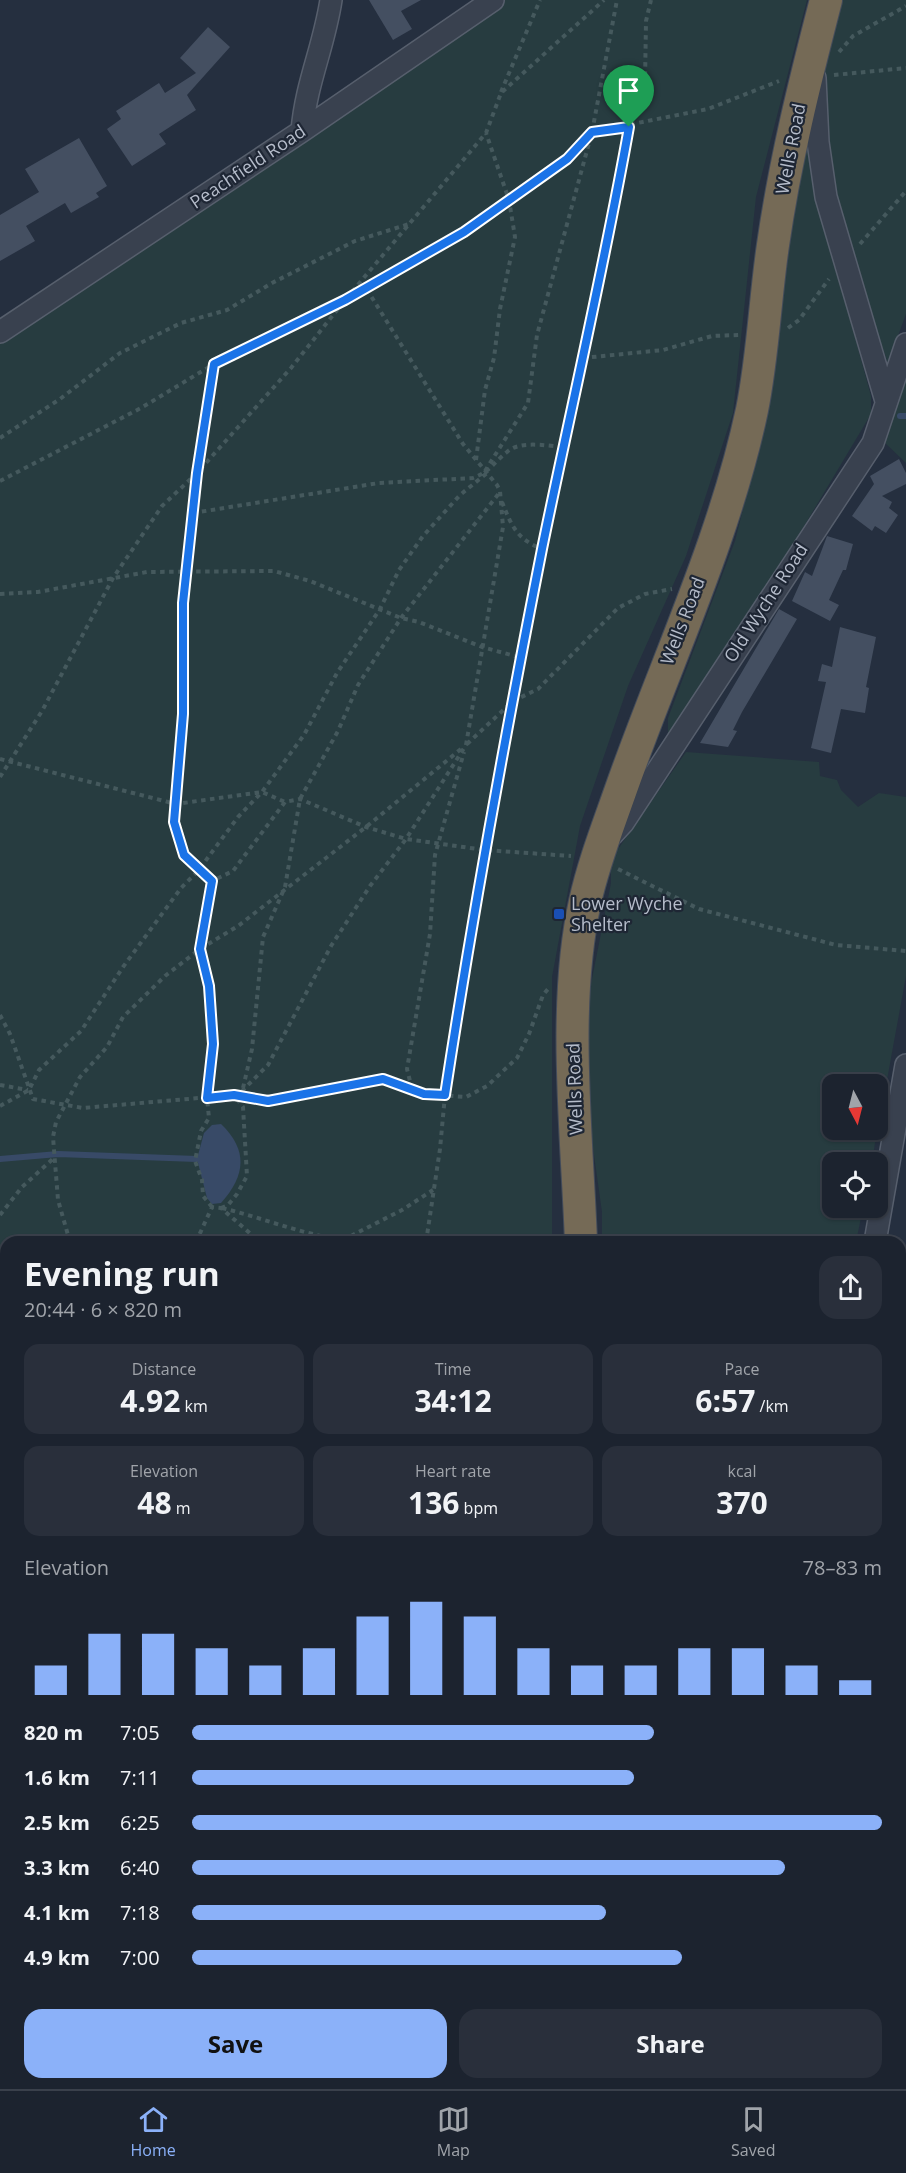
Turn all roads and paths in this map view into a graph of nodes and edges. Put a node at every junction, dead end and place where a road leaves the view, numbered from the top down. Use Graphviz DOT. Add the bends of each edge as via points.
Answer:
graph roads {
  1 [pos="331,0"];
  2 [pos="493,0"];
  3 [pos="540,0"];
  4 [pos="604,0"];
  5 [pos="617,0"];
  6 [pos="651,0"];
  7 [pos="826,0"];
  8 [pos="906,6"];
  9 [pos="906,68"];
  10 [pos="810,79"];
  11 [pos="501,93"];
  12 [pos="629,127"];
  13 [pos="302,131"];
  14 [pos="592,132"];
  15 [pos="486,133"];
  16 [pos="509,200"];
  17 [pos="409,224"];
  18 [pos="366,288"];
  19 [pos="345,300"];
  20 [pos="0,332"];
  21 [pos="761,337"];
  22 [pos="906,344"];
  23 [pos="583,358"];
  24 [pos="214,364"];
  25 [pos="886,401"];
  26 [pos="0,438"];
  27 [pos="564,447"];
  28 [pos="476,461"];
  29 [pos="486,472"];
  30 [pos="197,473"];
  31 [pos="0,481"];
  32 [pos="500,493"];
  33 [pos="193,513"];
  34 [pos="542,549"];
  35 [pos="187,572"];
  36 [pos="114,578"];
  37 [pos="696,588"];
  38 [pos="0,594"];
  39 [pos="380,609"];
  40 [pos="401,618"];
  41 [pos="482,647"];
  42 [pos="522,658"];
  43 [pos="513,701"];
  44 [pos="466,745"];
  45 [pos="0,759"];
  46 [pos="11,763"];
  47 [pos="0,777"];
  48 [pos="262,792"];
  49 [pos="300,799"];
  50 [pos="285,802"];
  51 [pos="176,804"];
  52 [pos="366,828"];
  53 [pos="406,839"];
  54 [pos="438,843"];
  55 [pos="485,850"];
  56 [pos="598,853"];
  57 [pos="198,871"];
  58 [pos="212,881"];
  59 [pos="285,887"];
  60 [pos="200,949"];
  61 [pos="906,951"];
  62 [pos="576,970"];
  63 [pos="0,1015"];
  64 [pos="906,1065"];
  65 [pos="0,1085"];
  66 [pos="412,1089"];
  67 [pos="29,1090"];
  68 [pos="243,1090"];
  69 [pos="234,1095"];
  70 [pos="445,1095"];
  71 [pos="207,1098"];
  72 [pos="0,1106"];
  73 [pos="64,1106"];
  74 [pos="55,1157"];
  75 [pos="434,1188"];
  76 [pos="212,1207"];
  77 [pos="221,1208"];
  78 [pos="0,1215"];
  79 [pos="68,1236"];
  80 [pos="199,1236"];
  81 [pos="253,1236"];
  82 [pos="318,1236"];
  83 [pos="351,1236"];
  84 [pos="427,1236"];
  85 [pos="580,1236"];
  86 [pos="876,1236"];
  1 -- 13 [label="street" via="306,90"];
  2 -- 13 [label="street, Peachfield Road"];
  3 -- 11 [label="path"];
  4 -- 11 [label="path"];
  5 -- 14 [label="path"];
  6 -- 12 [label="path" via="646,21 645,82"];
  7 -- 10 [label="highway, Wells Road"];
  8 -- 10 [label="path" via="853,36"];
  9 -- 10 [label="path"];
  10 -- 12 [label="path" via="782,80 708,109"];
  10 -- 21 [label="highway, Wells Road" via="797,108"];
  10 -- 25 [label="street" via="826,197"];
  11 -- 15 [label="path"];
  12 -- 14 [label="path"];
  12 -- 23 [label="path"];
  13 -- 20 [label="street, Peachfield Road"];
  14 -- 16 [label="path" via="567,159"];
  14 -- 29 [label="path" via="537,335 528,403 495,451"];
  15 -- 16 [label="path"];
  15 -- 17 [label="path"];
  16 -- 18 [label="path" via="464,232"];
  16 -- 28 [label="path" via="515,237 494,357 484,390"];
  17 -- 19 [label="path"];
  17 -- 26 [label="path" via="355,241 226,310 181,323 120,353"];
  18 -- 19 [label="path"];
  18 -- 28 [label="path"];
  19 -- 24 [label="path"];
  19 -- 30 [label="path" via="291,368"];
  21 -- 23 [label="path" via="712,336 663,350"];
  21 -- 37 [label="highway, Wells Road" via="752,409 724,512"];
  22 -- 25 [label="street, Old Wyche Road"];
  23 -- 27 [label="path"];
  24 -- 30 [label="path"];
  24 -- 31 [label="path" via="141,408"];
  25 -- 56 [label="street, Old Wyche Road" via="873,443 623,824"];
  27 -- 29 [label="path" via="533,444 508,450"];
  27 -- 34 [label="path"];
  28 -- 29 [label="path"];
  29 -- 32 [label="path"];
  29 -- 33 [label="path" via="472,478 379,483"];
  29 -- 39 [label="path" via="423,536 399,570"];
  30 -- 33 [label="path"];
  30 -- 36 [label="path" via="162,506"];
  32 -- 34 [label="path" via="509,519 524,542"];
  32 -- 40 [label="path"];
  32 -- 41 [label="path" via="503,527"];
  33 -- 35 [label="path"];
  34 -- 42 [label="path"];
  35 -- 36 [label="path" via="147,572"];
  35 -- 39 [label="path" via="274,571 310,580"];
  35 -- 51 [label="path"];
  36 -- 38 [label="path" via="38,592"];
  36 -- 46 [label="path"];
  37 -- 43 [label="path" via="645,594 618,608 538,688"];
  37 -- 56 [label="highway, Wells Road"];
  39 -- 40 [label="path"];
  39 -- 48 [label="path" via="337,673 304,735"];
  40 -- 41 [label="path"];
  40 -- 49 [label="path" via="358,685 338,731"];
  41 -- 42 [label="path"];
  41 -- 44 [label="path"];
  42 -- 43 [label="path"];
  43 -- 44 [label="path"];
  43 -- 55 [label="path"];
  44 -- 52 [label="path"];
  44 -- 53 [label="path"];
  44 -- 54 [label="path"];
  45 -- 46 [label="path"];
  46 -- 47 [label="path"];
  46 -- 51 [label="path"];
  48 -- 50 [label="path"];
  48 -- 51 [label="path"];
  48 -- 57 [label="path"];
  49 -- 50 [label="path"];
  49 -- 52 [label="path"];
  49 -- 59 [label="path"];
  50 -- 58 [label="path" via="233,871"];
  51 -- 57 [label="path" via="174,822 184,855"];
  52 -- 53 [label="path"];
  52 -- 59 [label="path"];
  53 -- 54 [label="path"];
  53 -- 68 [label="path" via="331,946 268,1065"];
  54 -- 55 [label="path"];
  54 -- 66 [label="path" via="430,934 407,1069"];
  55 -- 56 [label="path"];
  55 -- 70 [label="path"];
  56 -- 61 [label="path" via="699,909 836,945"];
  56 -- 62 [label="highway, Wells Road" via="584,906"];
  57 -- 58 [label="path"];
  57 -- 67 [label="path" via="123,967 81,1031 39,1070"];
  58 -- 60 [label="path"];
  59 -- 60 [label="path" via="238,926"];
  59 -- 68 [label="path" via="263,938 252,1049"];
  60 -- 71 [label="path" via="209,986 213,1044"];
  60 -- 73 [label="path" via="123,1017 107,1047 80,1077"];
  62 -- 70 [label="path" via="559,977 543,995 517,1058 487,1086 466,1097"];
  62 -- 85 [label="highway, Wells Road" via="573,1059"];
  63 -- 67 [label="path"];
  64 -- 86 [label="street"];
  65 -- 67 [label="path"];
  66 -- 69 [label="path" via="383,1079 268,1101"];
  66 -- 70 [label="path"];
  67 -- 72 [label="path"];
  67 -- 73 [label="path" via="33,1099"];
  68 -- 69 [label="path"];
  69 -- 71 [label="path"];
  69 -- 77 [label="path" via="243,1107 247,1176 237,1194"];
  70 -- 75 [label="path"];
  71 -- 73 [label="path" via="83,1108"];
  71 -- 76 [label="path" via="209,1118 201,1131 195,1161 203,1196"];
  73 -- 74 [label="path" via="56,1122"];
  74 -- 78 [label="path" via="22,1187"];
  74 -- 79 [label="path" via="58,1200"];
  75 -- 83 [label="path" via="402,1210"];
  75 -- 84 [label="path"];
  76 -- 77 [label="path"];
  76 -- 80 [label="path"];
  77 -- 81 [label="path"];
  77 -- 82 [label="path"];
}
